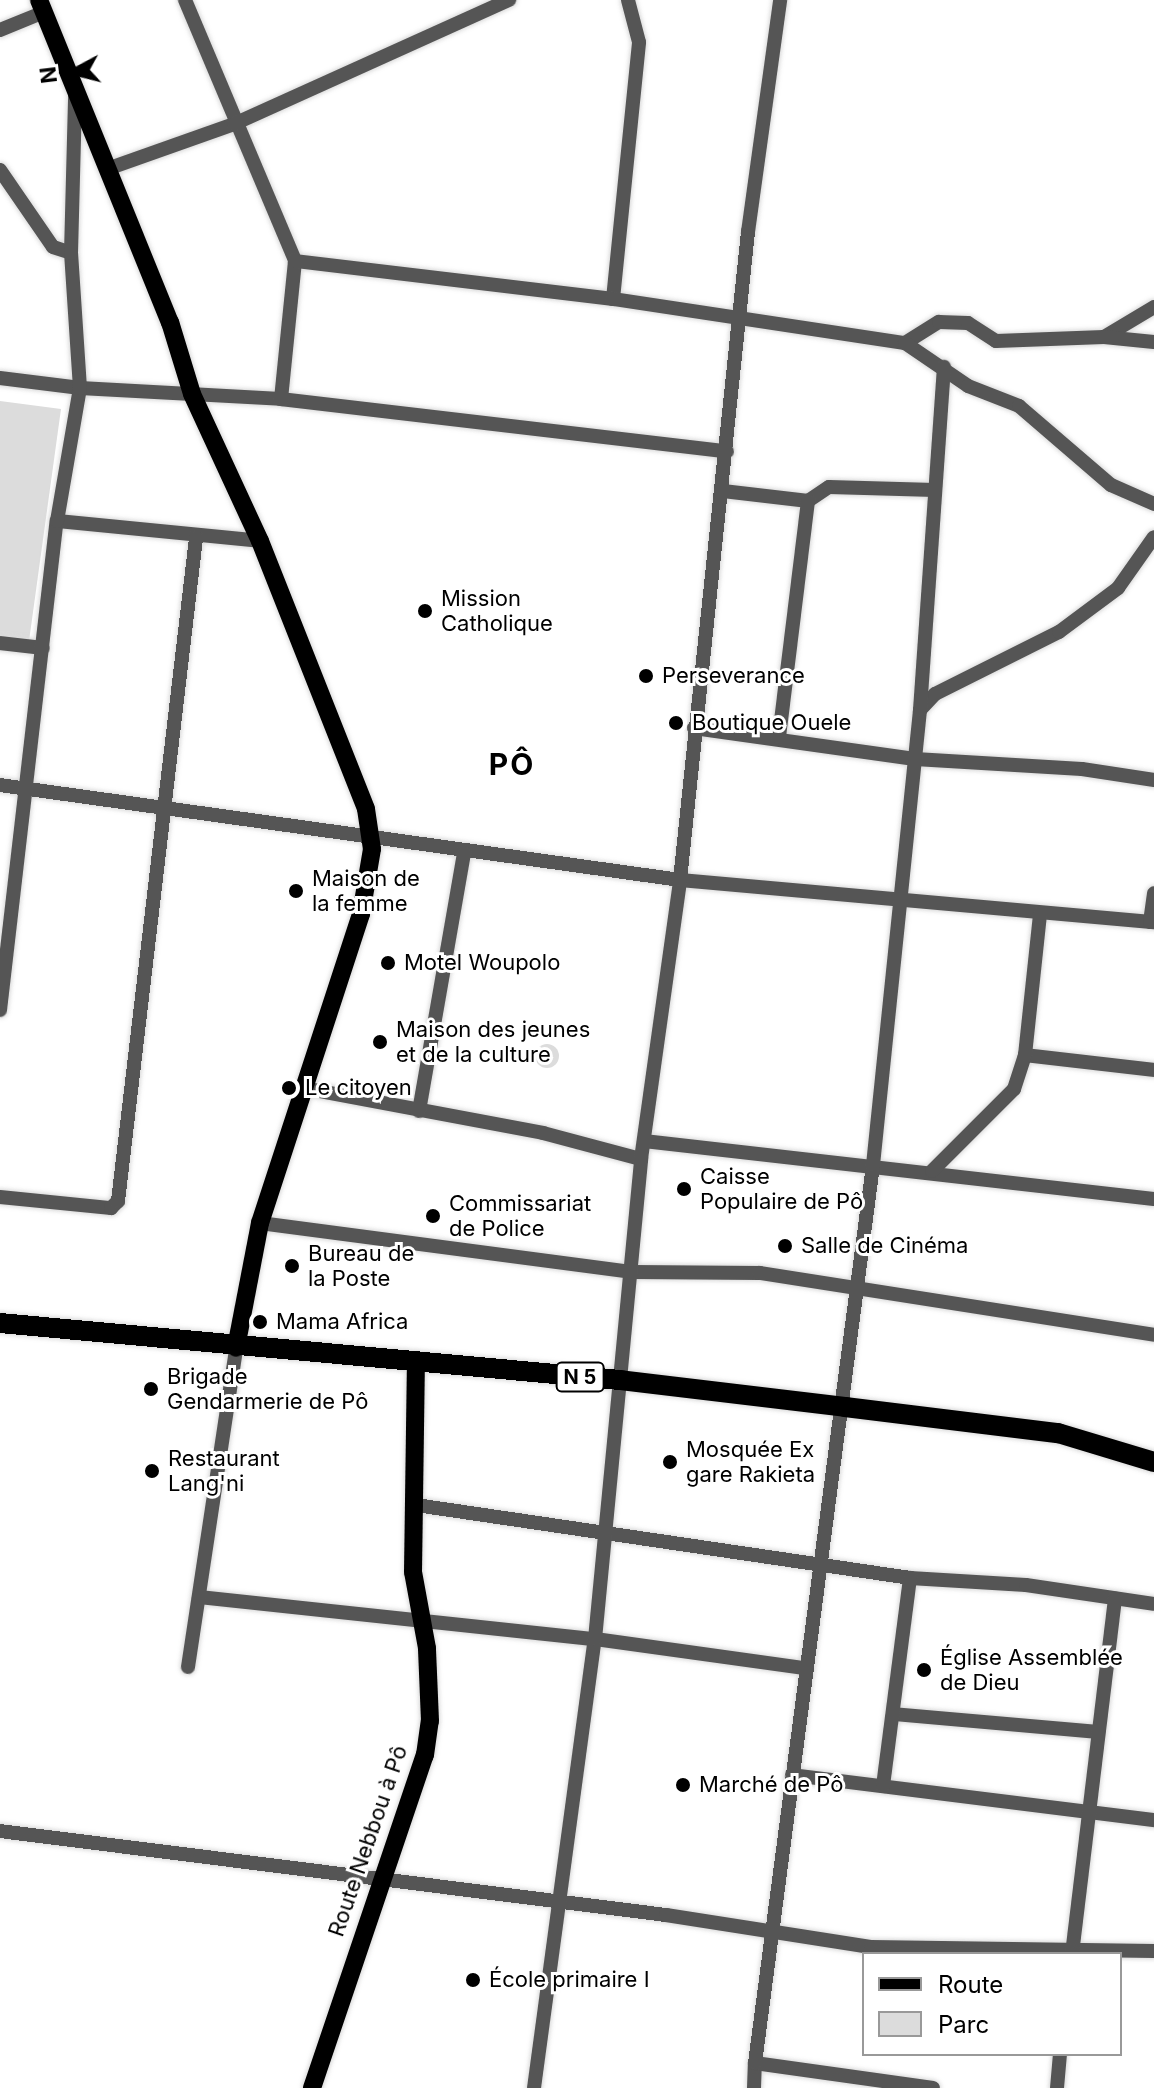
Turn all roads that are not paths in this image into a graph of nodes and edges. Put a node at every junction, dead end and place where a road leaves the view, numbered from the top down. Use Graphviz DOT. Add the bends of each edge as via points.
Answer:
graph roads {
  1 [pos="186,0"];
  2 [pos="509,0"];
  3 [pos="628,0"];
  4 [pos="780,0"];
  5 [pos="42,6"];
  6 [pos="0,30"];
  7 [pos="75,96"];
  8 [pos="234,124"];
  9 [pos="107,169"];
  10 [pos="0,170"];
  11 [pos="71,253"];
  12 [pos="295,261"];
  13 [pos="613,299"];
  14 [pos="1154,307"];
  15 [pos="741,319"];
  16 [pos="1104,337"];
  17 [pos="1154,342"];
  18 [pos="905,343"];
  19 [pos="944,367"];
  20 [pos="0,378"];
  21 [pos="80,388"];
  22 [pos="192,394"];
  23 [pos="281,399"];
  24 [pos="727,451"];
  25 [pos="935,490"];
  26 [pos="723,491"];
  27 [pos="808,501"];
  28 [pos="1154,504"];
  29 [pos="57,521"];
  30 [pos="1154,537"];
  31 [pos="196,538"];
  32 [pos="260,541"];
  33 [pos="0,643"];
  34 [pos="43,648"];
  35 [pos="920,710"];
  36 [pos="694,728"];
  37 [pos="779,737"];
  38 [pos="915,759"];
  39 [pos="1154,780"];
  40 [pos="0,785"];
  41 [pos="26,788"];
  42 [pos="161,804"];
  43 [pos="369,838"];
  44 [pos="464,853"];
  45 [pos="680,880"];
  46 [pos="1154,893"];
  47 [pos="900,901"];
  48 [pos="1040,914"];
  49 [pos="1152,922"];
  50 [pos="0,1010"];
  51 [pos="1025,1055"];
  52 [pos="1154,1070"];
  53 [pos="303,1088"];
  54 [pos="419,1111"];
  55 [pos="644,1141"];
  56 [pos="641,1159"];
  57 [pos="873,1165"];
  58 [pos="932,1171"];
  59 [pos="0,1197"];
  60 [pos="1154,1199"];
  61 [pos="260,1223"];
  62 [pos="633,1272"];
  63 [pos="859,1292"];
  64 [pos="0,1323"];
  65 [pos="1154,1335"];
  66 [pos="236,1348"];
  67 [pos="416,1364"];
  68 [pos="620,1380"];
  69 [pos="845,1407"];
  70 [pos="1154,1462"];
  71 [pos="416,1505"];
  72 [pos="601,1536"];
  73 [pos="818,1564"];
  74 [pos="910,1578"];
  75 [pos="199,1597"];
  76 [pos="1115,1599"];
  77 [pos="1154,1604"];
  78 [pos="422,1619"];
  79 [pos="595,1639"];
  80 [pos="188,1667"];
  81 [pos="803,1668"];
  82 [pos="893,1714"];
  83 [pos="1097,1732"];
  84 [pos="792,1775"];
  85 [pos="883,1786"];
  86 [pos="1088,1811"];
  87 [pos="1154,1820"];
  88 [pos="0,1831"];
  89 [pos="382,1879"];
  90 [pos="555,1902"];
  91 [pos="771,1929"];
  92 [pos="1072,1951"];
  93 [pos="1154,1951"];
  94 [pos="1060,2056"];
  95 [pos="755,2063"];
  96 [pos="869,2083"];
  97 [pos="312,2088"];
  98 [pos="534,2088"];
  99 [pos="754,2088"];
  100 [pos="933,2088"];
  101 [pos="1057,2088"];
  1 -- 8 [label="street"];
  2 -- 8 [label="street"];
  3 -- 13 [label="street" via="639,42"];
  4 -- 15 [label="street"];
  5 -- 6 [label="street"];
  5 -- 7 [label="main road"];
  7 -- 9 [label="main road"];
  7 -- 11 [label="street"];
  8 -- 9 [label="street"];
  8 -- 12 [label="street"];
  9 -- 22 [label="main road" via="170,322"];
  10 -- 11 [label="street" via="53,247"];
  11 -- 21 [label="street"];
  12 -- 13 [label="street"];
  12 -- 23 [label="street"];
  13 -- 15 [label="street"];
  14 -- 16 [label="street"];
  15 -- 18 [label="street"];
  15 -- 24 [label="street"];
  16 -- 17 [label="street"];
  16 -- 18 [label="street" via="996,341 968,323 939,322"];
  18 -- 19 [label="street"];
  19 -- 25 [label="street"];
  19 -- 28 [label="street" via="968,386 1019,406 1111,485"];
  20 -- 21 [label="street"];
  21 -- 22 [label="street"];
  21 -- 29 [label="street"];
  22 -- 23 [label="street"];
  22 -- 32 [label="main road"];
  23 -- 24 [label="street"];
  24 -- 26 [label="street"];
  25 -- 27 [label="street" via="829,487"];
  25 -- 35 [label="street"];
  26 -- 27 [label="street"];
  26 -- 36 [label="street"];
  27 -- 37 [label="street"];
  29 -- 31 [label="street"];
  29 -- 34 [label="street"];
  30 -- 35 [label="street" via="1106,597 1059,632 935,694"];
  31 -- 32 [label="street"];
  31 -- 42 [label="street"];
  32 -- 43 [label="main road" via="353,768"];
  33 -- 34 [label="street"];
  34 -- 41 [label="street"];
  35 -- 38 [label="street"];
  36 -- 37 [label="street"];
  36 -- 45 [label="street"];
  37 -- 38 [label="street"];
  38 -- 39 [label="street" via="1082,769"];
  38 -- 47 [label="street"];
  40 -- 41 [label="street"];
  41 -- 42 [label="street"];
  41 -- 50 [label="street"];
  42 -- 43 [label="street"];
  42 -- 59 [label="street" via="118,1201 111,1208"];
  43 -- 44 [label="street"];
  43 -- 53 [label="main road" via="369,878 361,914"];
  44 -- 45 [label="street"];
  44 -- 54 [label="street"];
  45 -- 47 [label="street"];
  45 -- 55 [label="street"];
  46 -- 49 [label="street"];
  47 -- 48 [label="street"];
  47 -- 57 [label="street"];
  48 -- 49 [label="street"];
  48 -- 51 [label="street"];
  51 -- 52 [label="street"];
  51 -- 58 [label="street" via="1014,1089"];
  53 -- 54 [label="street"];
  53 -- 61 [label="main road"];
  54 -- 56 [label="street" via="543,1133"];
  55 -- 56 [label="street"];
  55 -- 57 [label="street"];
  56 -- 62 [label="street"];
  57 -- 58 [label="street"];
  57 -- 63 [label="street"];
  58 -- 60 [label="street"];
  61 -- 62 [label="street"];
  61 -- 66 [label="main road"];
  62 -- 63 [label="street" via="760,1273"];
  62 -- 68 [label="street"];
  63 -- 65 [label="street"];
  63 -- 69 [label="street"];
  64 -- 66 [label="highway, N 5"];
  66 -- 67 [label="highway, N 5"];
  66 -- 75 [label="street"];
  67 -- 68 [label="highway, N 5"];
  67 -- 71 [label="main road, Route Nebbou à Pô"];
  68 -- 69 [label="highway, N 5"];
  68 -- 72 [label="street"];
  69 -- 70 [label="highway, N 5" via="1058,1433"];
  69 -- 73 [label="street"];
  71 -- 72 [label="street"];
  71 -- 78 [label="main road, Route Nebbou à Pô" via="413,1572"];
  72 -- 73 [label="street"];
  72 -- 79 [label="street"];
  73 -- 74 [label="street"];
  73 -- 81 [label="street"];
  74 -- 76 [label="street" via="1026,1585"];
  74 -- 82 [label="street"];
  75 -- 78 [label="street"];
  75 -- 80 [label="street"];
  76 -- 77 [label="street"];
  76 -- 83 [label="street"];
  78 -- 79 [label="street"];
  78 -- 89 [label="main road, Route Nebbou à Pô" via="430,1721 425,1755"];
  79 -- 81 [label="street"];
  79 -- 90 [label="street"];
  81 -- 84 [label="street"];
  82 -- 83 [label="street"];
  82 -- 85 [label="street"];
  83 -- 86 [label="street"];
  84 -- 85 [label="street"];
  84 -- 91 [label="street"];
  85 -- 86 [label="street"];
  86 -- 87 [label="street"];
  86 -- 92 [label="street"];
  88 -- 89 [label="street"];
  89 -- 90 [label="street"];
  89 -- 97 [label="main road, Route Nebbou à Pô"];
  90 -- 91 [label="street"];
  90 -- 98 [label="street"];
  91 -- 92 [label="street" via="871,1947"];
  91 -- 95 [label="street"];
  92 -- 93 [label="street"];
  94 -- 101 [label="street"];
  95 -- 96 [label="street"];
  95 -- 99 [label="street"];
  96 -- 100 [label="street"];
}
